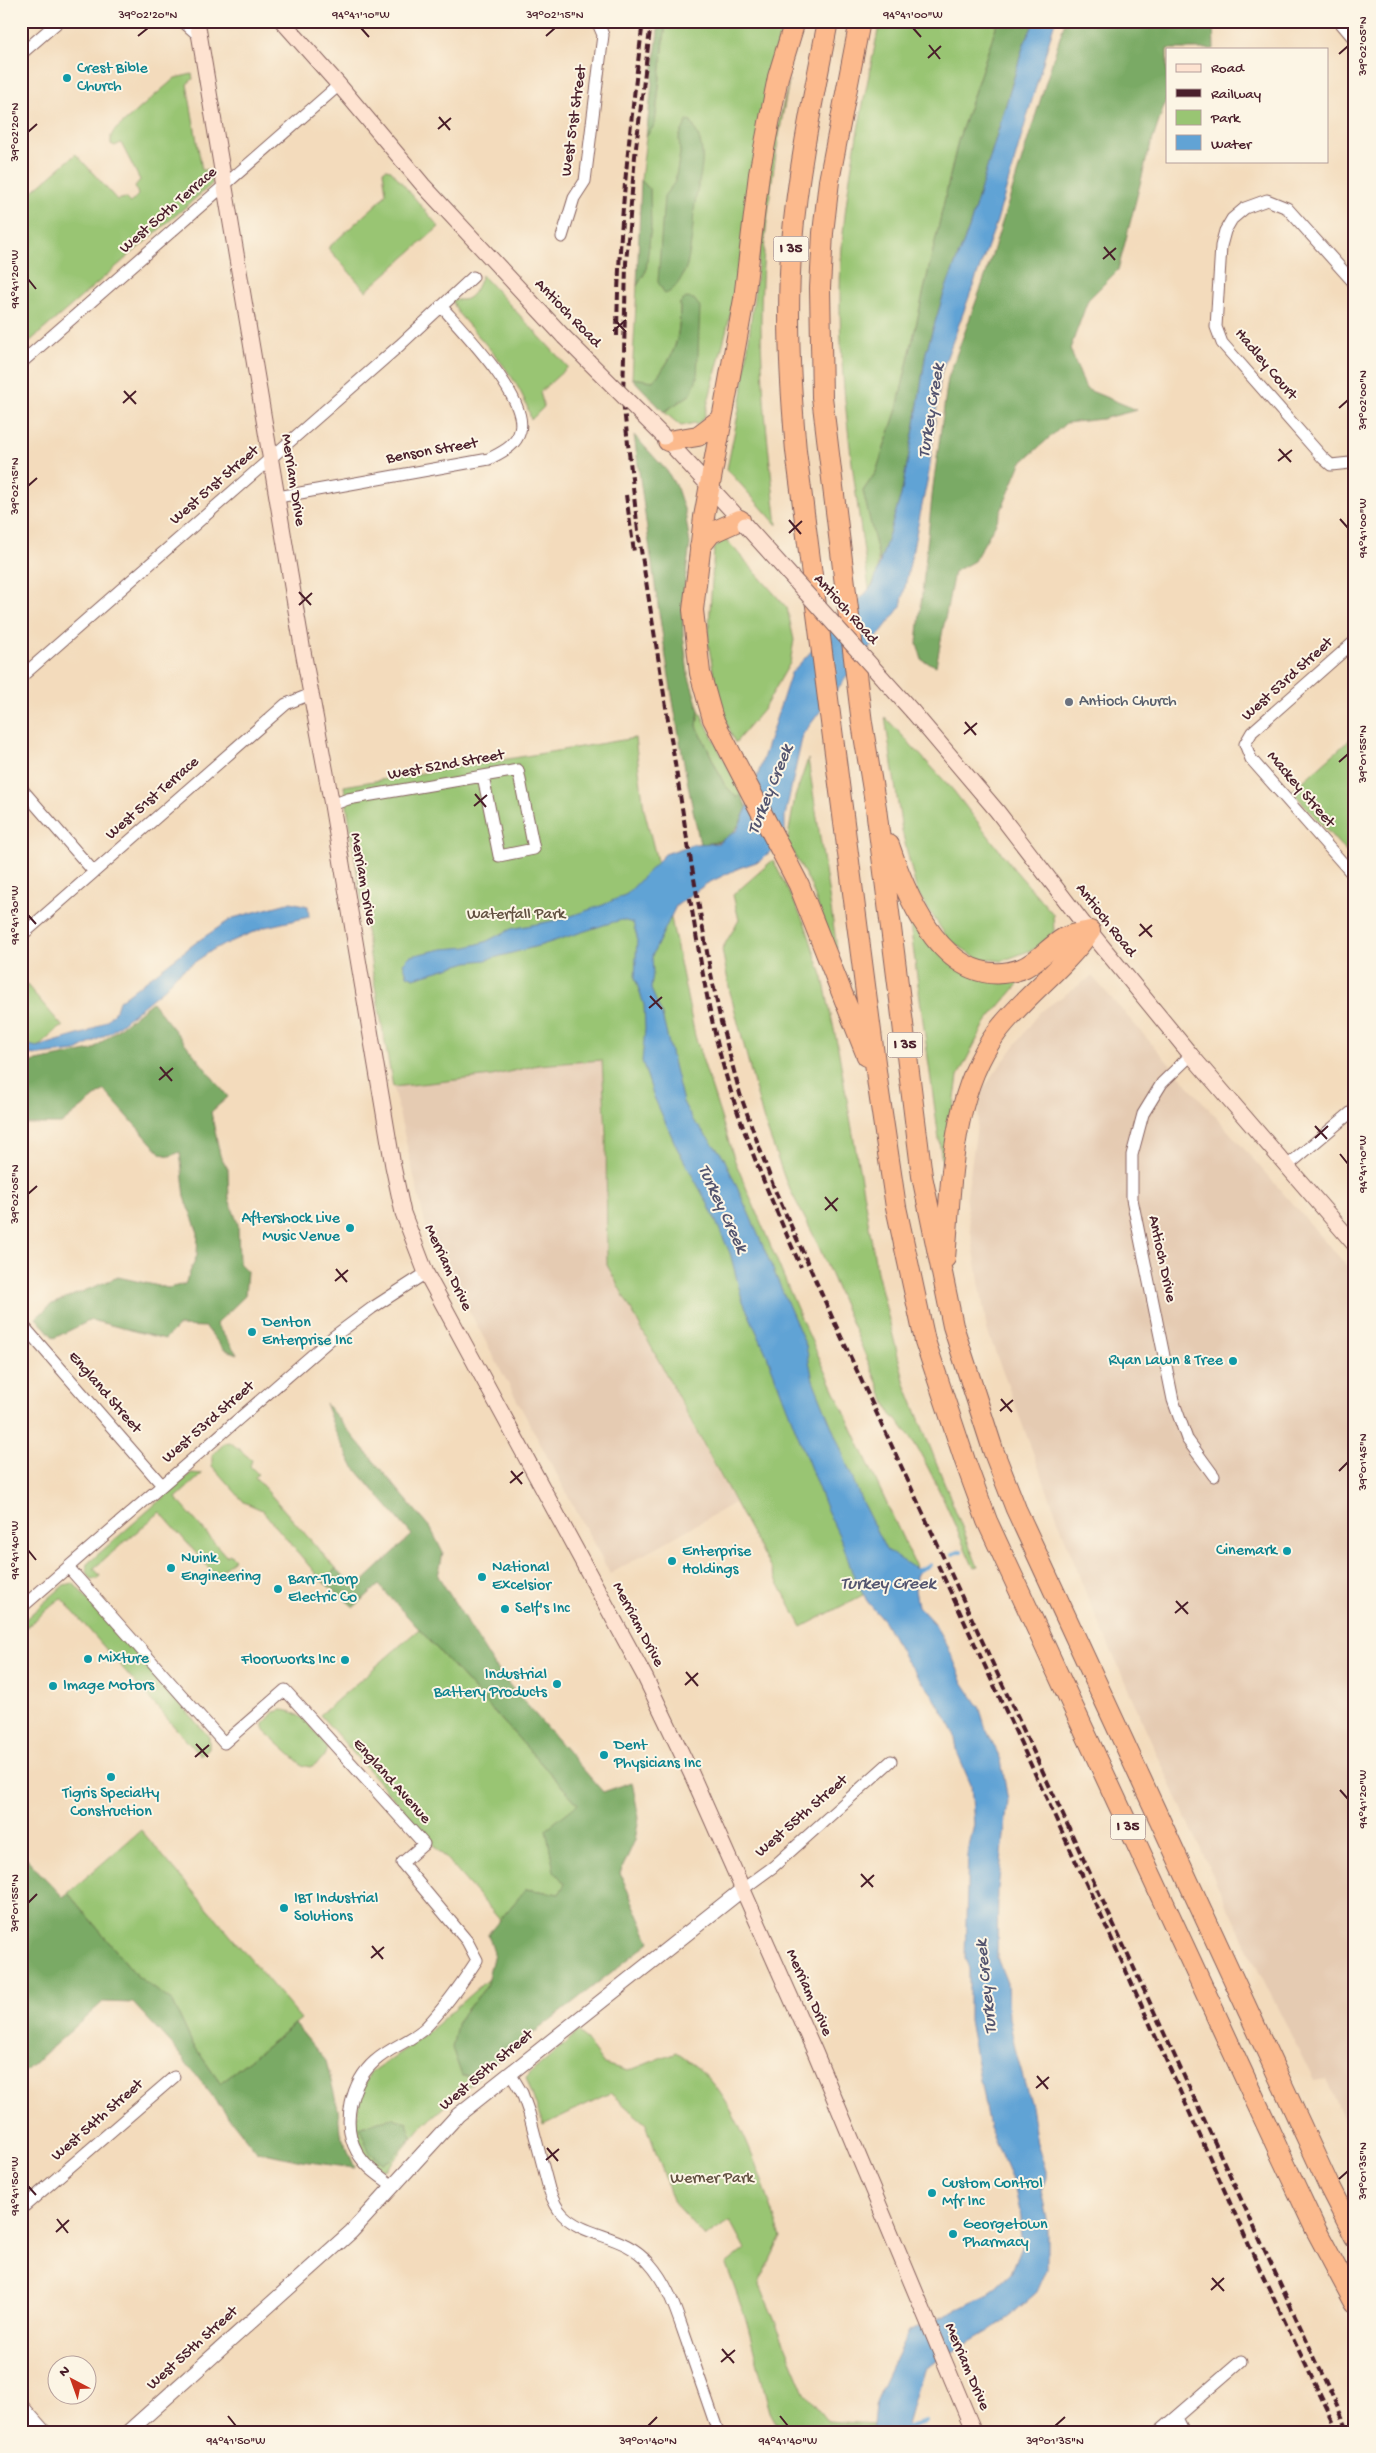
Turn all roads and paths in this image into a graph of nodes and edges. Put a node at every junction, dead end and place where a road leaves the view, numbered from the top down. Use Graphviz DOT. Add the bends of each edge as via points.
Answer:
graph roads {
  1 [pos="59,21"];
  2 [pos="182,21"];
  3 [pos="282,21"];
  4 [pos="598,21"];
  5 [pos="795,21"];
  6 [pos="828,21"];
  7 [pos="860,21"];
  8 [pos="1339,21"];
  9 [pos="198,28"];
  10 [pos="1355,40"];
  11 [pos="21,54"];
  12 [pos="340,85"];
  13 [pos="224,185"];
  14 [pos="562,237"];
  15 [pos="473,277"];
  16 [pos="1355,284"];
  17 [pos="441,306"];
  18 [pos="21,363"];
  19 [pos="722,418"];
  20 [pos="666,439"];
  21 [pos="271,458"];
  22 [pos="1355,459"];
  23 [pos="710,485"];
  24 [pos="278,497"];
  25 [pos="743,522"];
  26 [pos="700,548"];
  27 [pos="1355,641"];
  28 [pos="21,677"];
  29 [pos="311,694"];
  30 [pos="1245,744"];
  31 [pos="483,776"];
  32 [pos="21,788"];
  33 [pos="332,805"];
  34 [pos="876,808"];
  35 [pos="94,872"];
  36 [pos="1355,877"];
  37 [pos="1090,931"];
  38 [pos="21,936"];
  39 [pos="1191,1055"];
  40 [pos="878,1086"];
  41 [pos="1355,1109"];
  42 [pos="1286,1167"];
  43 [pos="1355,1245"];
  44 [pos="426,1273"];
  45 [pos="943,1281"];
  46 [pos="21,1323"];
  47 [pos="1214,1476"];
  48 [pos="162,1485"];
  49 [pos="68,1568"];
  50 [pos="21,1608"];
  51 [pos="891,1761"];
  52 [pos="743,1890"];
  53 [pos="510,2073"];
  54 [pos="174,2077"];
  55 [pos="393,2186"];
  56 [pos="21,2209"];
  57 [pos="1355,2237"];
  58 [pos="1355,2303"];
  59 [pos="1241,2361"];
  60 [pos="21,2406"];
  61 [pos="1176,2418"];
  62 [pos="44,2432"];
  63 [pos="128,2432"];
  64 [pos="718,2432"];
  65 [pos="974,2432"];
  66 [pos="1159,2432"];
  67 [pos="1183,2432"];
  1 -- 11 [label="street"];
  2 -- 9 [label="street"];
  3 -- 12 [label="main road, Antioch Road"];
  4 -- 14 [label="street, West 51st Street" via="603,35 585,181 574,198"];
  5 -- 19 [label="highway" via="768,122 744,299"];
  6 -- 40 [label="highway, I 35, bridge" via="799,175 792,242 790,392"];
  7 -- 34 [label="highway, I 35, bridge" via="829,181 820,288 822,397 862,724"];
  8 -- 10 [label="street"];
  9 -- 13 [label="main road, Merriam Drive"];
  12 -- 13 [label="street, West 50th Terrace"];
  12 -- 20 [label="main road, Antioch Road, bridge" via="423,185 564,337"];
  13 -- 18 [label="street, West 50th Terrace"];
  13 -- 21 [label="main road, Merriam Drive"];
  15 -- 17 [label="street, West 51st Street"];
  16 -- 22 [label="street, Hadley Court" via="1287,208 1264,201 1245,208 1225,230 1221,246 1216,327 1222,343 1331,466"];
  17 -- 21 [label="street, West 51st Street" via="416,332"];
  17 -- 24 [label="street, Benson Street" via="512,394 521,423 516,440 507,450 489,459"];
  19 -- 20 [label="highway" via="698,436"];
  19 -- 23 [label="highway"];
  20 -- 23 [label="main road, Antioch Road"];
  21 -- 24 [label="main road, Merriam Drive"];
  21 -- 28 [label="street, West 51st Street"];
  23 -- 25 [label="main road, Antioch Road"];
  23 -- 26 [label="highway"];
  24 -- 29 [label="main road, Merriam Drive"];
  25 -- 26 [label="highway" via="711,532"];
  25 -- 37 [label="main road, Antioch Road, bridge" via="997,811"];
  26 -- 40 [label="highway" via="693,610 706,696 723,741 811,912"];
  27 -- 30 [label="street, West 53rd Street" via="1252,732"];
  29 -- 33 [label="main road, Merriam Drive"];
  29 -- 35 [label="street, West 51st Terrace" via="286,704"];
  30 -- 36 [label="street, Mackey Street" via="1251,759"];
  31 -- 31 [label="street, West 52nd Street" via="518,770 534,848 499,856"];
  31 -- 33 [label="street, West 52nd Street" via="348,799"];
  32 -- 35 [label="street"];
  33 -- 44 [label="main road, Merriam Drive" via="392,1166 404,1213"];
  34 -- 37 [label="highway" via="915,910 938,942 963,963 994,974 1008,973 1023,968 1066,937"];
  34 -- 45 [label="highway, I 35" via="922,1176"];
  35 -- 38 [label="street, West 51st Terrace"];
  37 -- 39 [label="main road, Antioch Road"];
  37 -- 45 [label="highway" via="1075,952 996,1033 972,1079 957,1134"];
  39 -- 42 [label="main road, Antioch Road"];
  39 -- 47 [label="street, Antioch Drive" via="1162,1082 1143,1114 1132,1155 1132,1199 1173,1400 1188,1439"];
  40 -- 58 [label="highway, I 35" via="896,1208 926,1340 987,1521 1283,2160"];
  41 -- 42 [label="street"];
  42 -- 43 [label="main road, Antioch Road"];
  44 -- 48 [label="street, West 53rd Street" via="333,1337"];
  44 -- 52 [label="main road, Merriam Drive" via="645,1676"];
  45 -- 57 [label="highway, I 35" via="968,1373 1016,1509"];
  46 -- 48 [label="street, England Street"];
  48 -- 49 [label="street, West 53rd Street"];
  49 -- 50 [label="street, West 53rd Street"];
  49 -- 55 [label="street, England Avenue" via="224,1744 286,1690 424,1844 402,1863 467,1940 477,1960 425,2028 375,2060 362,2075 354,2096 349,2117 351,2138 369,2167"];
  51 -- 52 [label="street, West 55th Street"];
  52 -- 53 [label="street, West 55th Street"];
  52 -- 65 [label="main road, Merriam Drive" via="815,2052"];
  53 -- 55 [label="street, West 55th Street" via="458,2116"];
  53 -- 64 [label="street" via="522,2093 554,2202 579,2226 623,2242 637,2251 669,2291"];
  54 -- 56 [label="street, West 54th Street"];
  55 -- 63 [label="street, West 55th Street" via="351,2232"];
  59 -- 61 [label="street"];
  60 -- 62 [label="street"];
  61 -- 66 [label="street"];
  61 -- 67 [label="street"];
}
